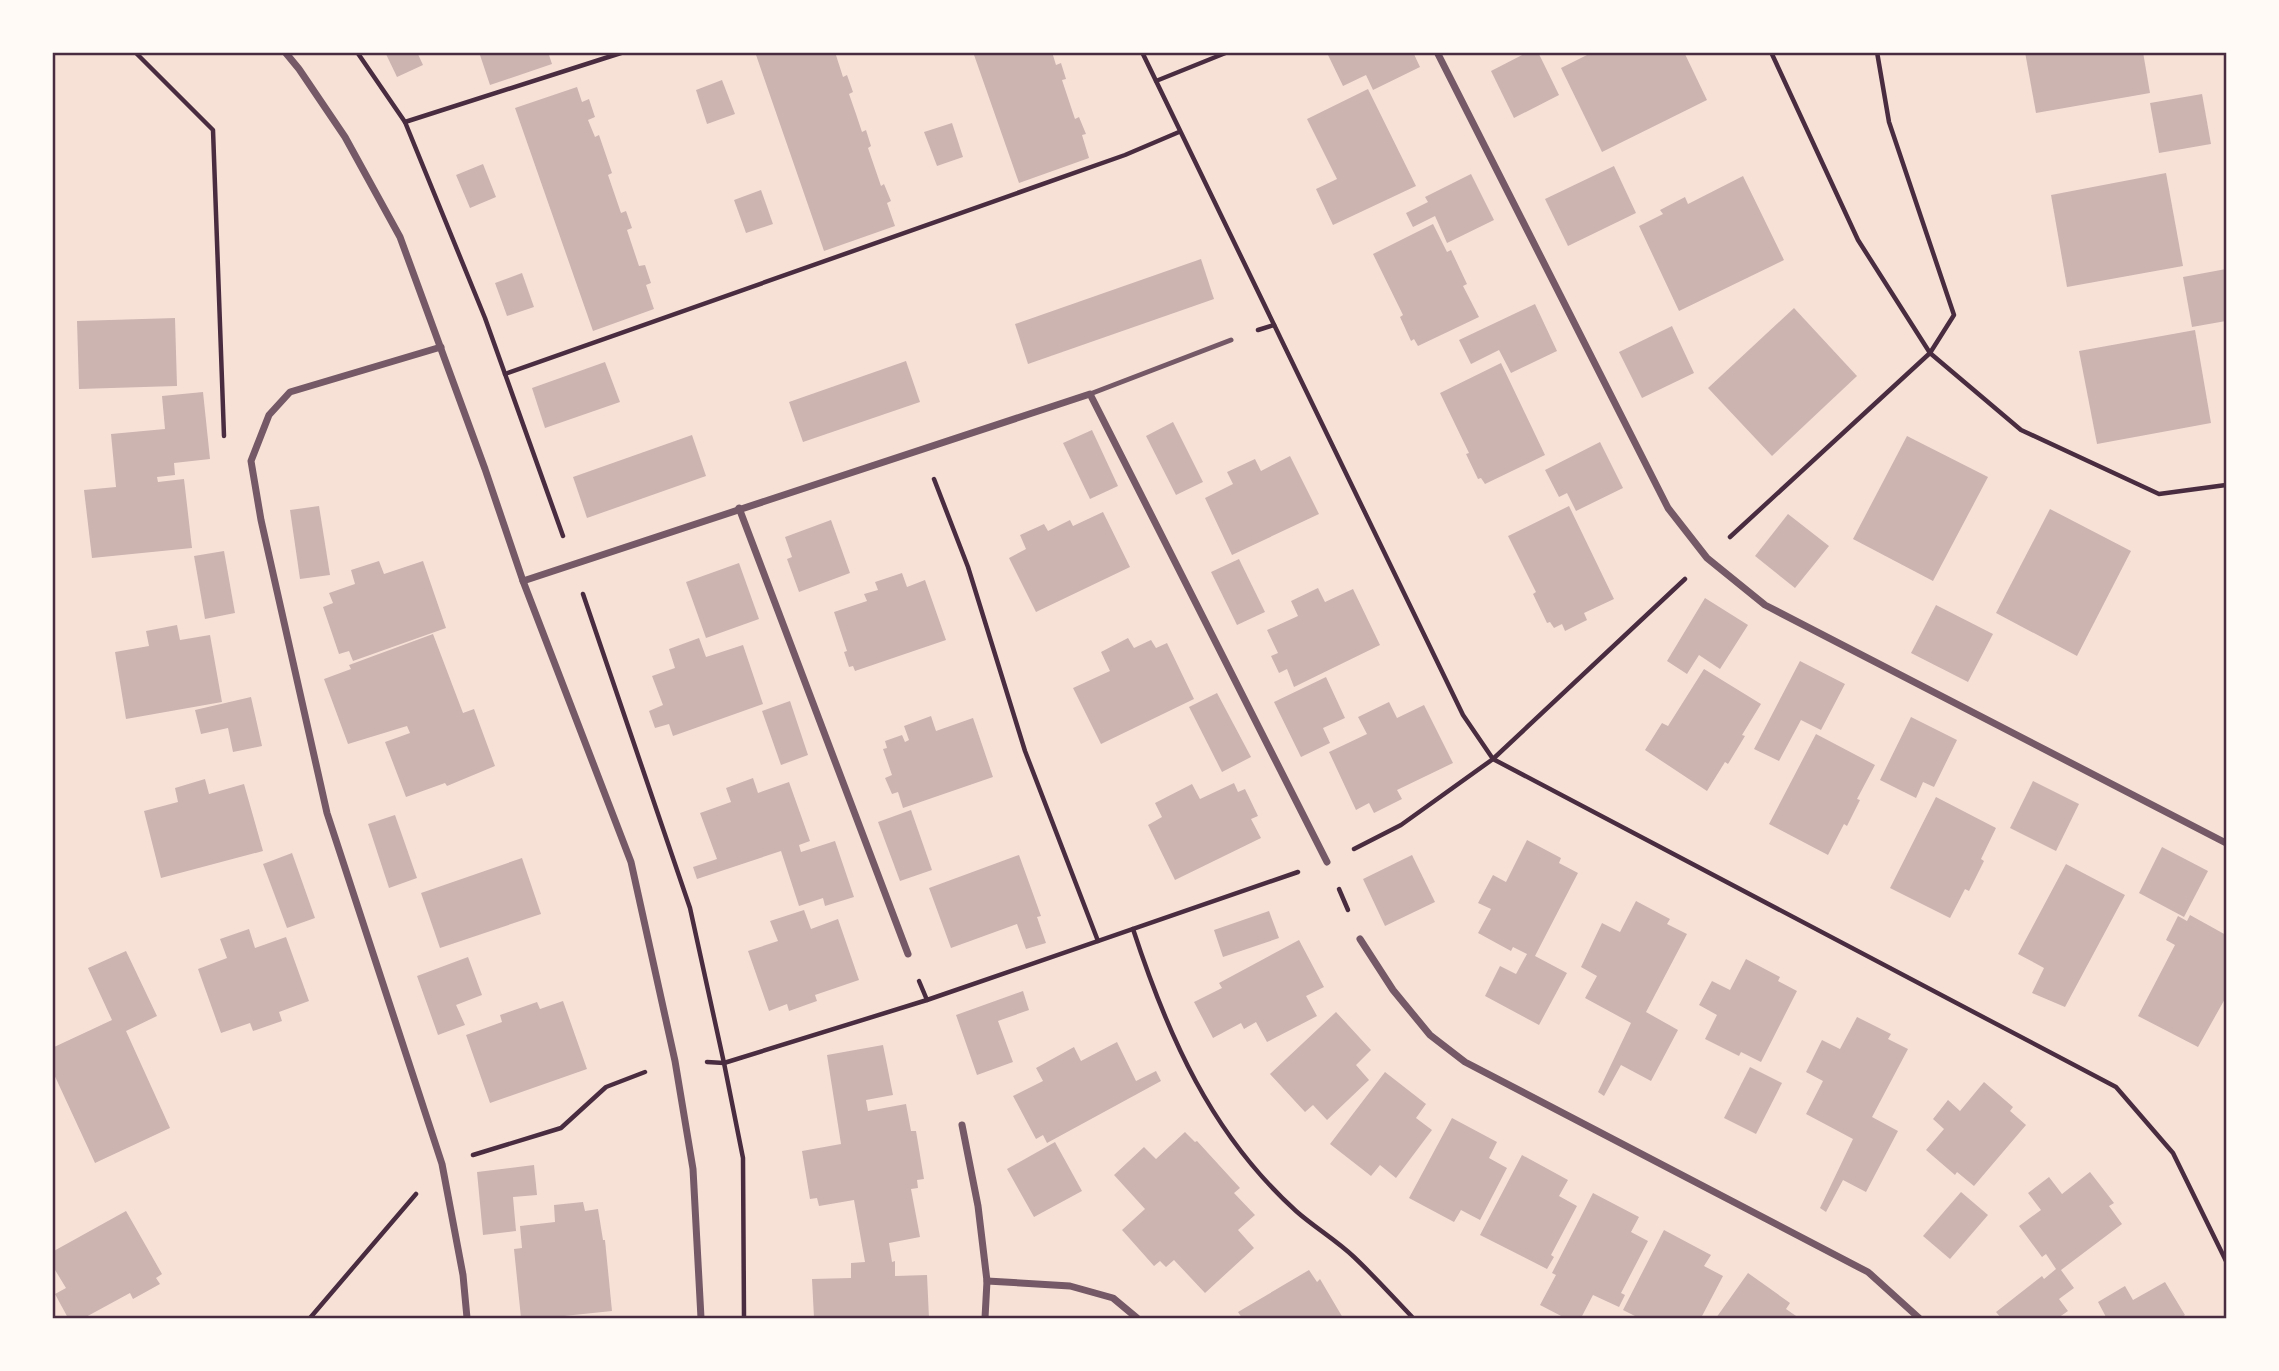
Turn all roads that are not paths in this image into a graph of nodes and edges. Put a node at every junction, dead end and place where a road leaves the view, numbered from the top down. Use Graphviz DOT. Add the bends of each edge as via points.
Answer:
graph roads {
  1 [pos="285,52"];
  2 [pos="1437,52"];
  3 [pos="1231,340"];
  4 [pos="441,347"];
  5 [pos="1090,394"];
  6 [pos="739,508"];
  7 [pos="523,581"];
  8 [pos="2226,840"];
  9 [pos="1327,862"];
  10 [pos="1360,939"];
  11 [pos="908,954"];
  12 [pos="962,1125"];
  13 [pos="987,1281"];
  14 [pos="467,1318"];
  15 [pos="701,1318"];
  16 [pos="985,1318"];
  17 [pos="1137,1318"];
  18 [pos="1919,1318"];
  1 -- 4 [label="street" via="345,137 400,237"];
  2 -- 8 [label="street" via="1668,508 1707,558 1765,605"];
  3 -- 5 [label="lane"];
  4 -- 7 [label="street"];
  4 -- 14 [label="street" via="290,392 269,415 251,461 327,813 442,1164"];
  5 -- 6 [label="street"];
  5 -- 9 [label="street"];
  6 -- 7 [label="street"];
  6 -- 11 [label="street"];
  7 -- 15 [label="street" via="632,862 693,1169"];
  10 -- 18 [label="street" via="1430,1035 1465,1062 1868,1272"];
  12 -- 13 [label="street"];
  13 -- 16 [label="street"];
  13 -- 17 [label="street" via="1070,1286 1113,1298"];
}
